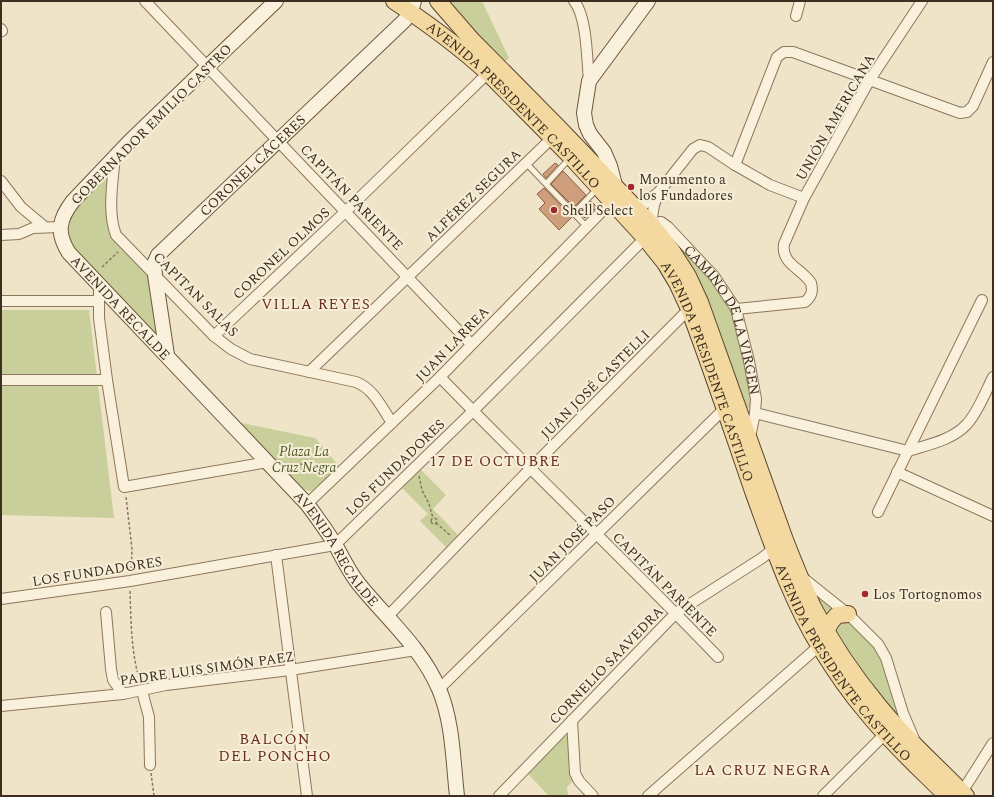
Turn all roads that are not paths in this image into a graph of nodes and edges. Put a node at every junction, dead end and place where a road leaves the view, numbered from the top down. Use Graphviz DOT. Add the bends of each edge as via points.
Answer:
graph roads {
  1 [pos="145,1"];
  2 [pos="276,1"];
  3 [pos="394,1"];
  4 [pos="438,1"];
  5 [pos="574,1"];
  6 [pos="800,1"];
  7 [pos="922,1"];
  8 [pos="647,2"];
  9 [pos="412,6"];
  10 [pos="796,16"];
  11 [pos="993,62"];
  12 [pos="208,65"];
  13 [pos="488,73"];
  14 [pos="589,81"];
  15 [pos="869,81"];
  16 [pos="552,138"];
  17 [pos="278,140"];
  18 [pos="115,156"];
  19 [pos="571,157"];
  20 [pos="526,163"];
  21 [pos="735,165"];
  22 [pos="1,181"];
  23 [pos="546,184"];
  24 [pos="607,186"];
  25 [pos="659,192"];
  26 [pos="804,198"];
  27 [pos="612,201"];
  28 [pos="638,209"];
  29 [pos="345,212"];
  30 [pos="574,213"];
  31 [pos="45,227"];
  32 [pos="60,227"];
  33 [pos="587,227"];
  34 [pos="648,231"];
  35 [pos="1,235"];
  36 [pos="155,275"];
  37 [pos="408,277"];
  38 [pos="99,285"];
  39 [pos="982,300"];
  40 [pos="1,301"];
  41 [pos="99,301"];
  42 [pos="689,309"];
  43 [pos="736,309"];
  44 [pos="214,336"];
  45 [pos="471,344"];
  46 [pos="167,355"];
  47 [pos="309,372"];
  48 [pos="440,377"];
  49 [pos="993,377"];
  50 [pos="1,380"];
  51 [pos="107,380"];
  52 [pos="724,409"];
  53 [pos="473,411"];
  54 [pos="755,413"];
  55 [pos="392,423"];
  56 [pos="749,439"];
  57 [pos="908,450"];
  58 [pos="268,462"];
  59 [pos="530,469"];
  60 [pos="897,472"];
  61 [pos="307,504"];
  62 [pos="878,512"];
  63 [pos="993,516"];
  64 [pos="596,535"];
  65 [pos="335,545"];
  66 [pos="779,545"];
  67 [pos="276,555"];
  68 [pos="799,575"];
  69 [pos="1,599"];
  70 [pos="106,612"];
  71 [pos="676,613"];
  72 [pos="848,614"];
  73 [pos="388,616"];
  74 [pos="826,631"];
  75 [pos="819,646"];
  76 [pos="416,650"];
  77 [pos="718,657"];
  78 [pos="290,670"];
  79 [pos="439,689"];
  80 [pos="142,691"];
  81 [pos="123,694"];
  82 [pos="1,706"];
  83 [pos="572,720"];
  84 [pos="885,734"];
  85 [pos="993,743"];
  86 [pos="916,747"];
  87 [pos="150,765"];
  88 [pos="958,795"];
  89 [pos="307,796"];
  90 [pos="457,796"];
  91 [pos="499,796"];
  92 [pos="592,796"];
  93 [pos="648,796"];
  94 [pos="823,796"];
  1 -- 12 [label="street, CAPITÁN PARIENTE"];
  2 -- 12 [label="street, GOBERNADOR EMILIO CASTRO"];
  3 -- 9 [label="main road, AVENIDA PRESIDENTE CASTILLO"];
  4 -- 24 [label="main road, AVENIDA PRESIDENTE CASTILLO"];
  5 -- 14 [label="street" via="578,5 583,22"];
  6 -- 10 [label="street"];
  7 -- 15 [label="street, UNIÓN AMERICANA"];
  8 -- 14 [label="street"];
  9 -- 13 [label="main road, AVENIDA PRESIDENTE CASTILLO"];
  9 -- 17 [label="street, CORONEL CÁCERES" via="404,21"];
  11 -- 15 [label="street" via="973,106 964,113"];
  12 -- 17 [label="street, CAPITÁN PARIENTE"];
  12 -- 18 [label="street, GOBERNADOR EMILIO CASTRO"];
  13 -- 16 [label="main road, AVENIDA PRESIDENTE CASTILLO"];
  13 -- 29 [label="street, CORONEL OLMOS"];
  14 -- 24 [label="street" via="584,113 586,125 610,166"];
  15 -- 21 [label="street" via="793,52 784,52 777,57"];
  15 -- 26 [label="street, UNIÓN AMERICANA"];
  16 -- 19 [label="main road, AVENIDA PRESIDENTE CASTILLO"];
  16 -- 20 [label="street, ALFÉREZ SEGURA"];
  17 -- 29 [label="street, CAPITÁN PARIENTE"];
  17 -- 36 [label="street, CORONEL CÁCERES" via="158,255 154,264"];
  18 -- 32 [label="street, GOBERNADOR EMILIO CASTRO" via="66,209"];
  18 -- 36 [label="street, CAPITAN SALAS" via="112,224 116,235"];
  19 -- 23 [label="lane"];
  19 -- 24 [label="main road, AVENIDA PRESIDENTE CASTILLO"];
  20 -- 23 [label="lane"];
  20 -- 37 [label="street, ALFÉREZ SEGURA"];
  21 -- 25 [label="street" via="708,147 700,145 693,148"];
  21 -- 26 [label="street" via="770,185"];
  22 -- 31 [label="street" via="21,206"];
  23 -- 30 [label="lane"];
  24 -- 27 [label="main road, AVENIDA PRESIDENTE CASTILLO"];
  24 -- 28 [label="main road, AVENIDA PRESIDENTE CASTILLO"];
  24 -- 30 [label="lane"];
  25 -- 28 [label="street"];
  25 -- 34 [label="street"];
  26 -- 43 [label="street, UNIÓN AMERICANA" via="783,251 785,258 811,282 812,291 808,299 805,302"];
  27 -- 33 [label="street, JUAN LARREA"];
  27 -- 34 [label="main road, AVENIDA PRESIDENTE CASTILLO"];
  28 -- 34 [label="main road, AVENIDA PRESIDENTE CASTILLO"];
  29 -- 37 [label="street, CAPITÁN PARIENTE"];
  29 -- 44 [label="street, CORONEL OLMOS"];
  30 -- 33 [label="lane"];
  31 -- 32 [label="street"];
  31 -- 35 [label="street" via="33,228 19,234"];
  32 -- 38 [label="street, AVENIDA RECALDE" via="63,245"];
  33 -- 45 [label="street, JUAN LARREA"];
  34 -- 42 [label="main road, AVENIDA PRESIDENTE CASTILLO"];
  34 -- 43 [label="street, CAMINO DE LA VIRGEN" via="661,222 668,227 714,276"];
  34 -- 53 [label="street, LOS FUNDADORES"];
  34 -- 56 [label="main road, AVENIDA PRESIDENTE CASTILLO" via="688,276 700,302"];
  36 -- 44 [label="street, CAPITAN SALAS"];
  36 -- 46 [label="street, CORONEL CÁCERES"];
  37 -- 45 [label="street, CAPITÁN PARIENTE"];
  37 -- 47 [label="street, ALFÉREZ SEGURA"];
  38 -- 41 [label="street"];
  38 -- 46 [label="street, AVENIDA RECALDE"];
  39 -- 57 [label="street"];
  40 -- 41 [label="street"];
  41 -- 51 [label="street"];
  42 -- 52 [label="main road, AVENIDA PRESIDENTE CASTILLO"];
  42 -- 59 [label="street, JUAN JOSÉ CASTELLI"];
  43 -- 54 [label="street, CAMINO DE LA VIRGEN" via="756,399"];
  44 -- 47 [label="street, CAPITAN SALAS" via="250,359"];
  45 -- 48 [label="street, JUAN LARREA"];
  46 -- 58 [label="street, AVENIDA RECALDE"];
  47 -- 55 [label="street, CAPITAN SALAS" via="364,385 371,391"];
  48 -- 53 [label="street, CAPITÁN PARIENTE"];
  48 -- 55 [label="street, JUAN LARREA"];
  49 -- 57 [label="street" via="967,424 957,432 929,445"];
  50 -- 51 [label="street"];
  51 -- 58 [label="street" via="124,487"];
  52 -- 64 [label="street, JUAN JOSÉ PASO"];
  52 -- 66 [label="main road, AVENIDA PRESIDENTE CASTILLO"];
  53 -- 59 [label="street, CAPITÁN PARIENTE"];
  53 -- 65 [label="street, LOS FUNDADORES"];
  54 -- 56 [label="street, CAMINO DE LA VIRGEN"];
  54 -- 57 [label="street"];
  55 -- 61 [label="street, JUAN LARREA"];
  56 -- 66 [label="main road, AVENIDA PRESIDENTE CASTILLO"];
  57 -- 60 [label="street"];
  58 -- 61 [label="street, AVENIDA RECALDE"];
  59 -- 64 [label="street, CAPITÁN PARIENTE"];
  59 -- 73 [label="street, JUAN JOSÉ CASTELLI"];
  60 -- 62 [label="street"];
  60 -- 63 [label="street"];
  61 -- 65 [label="street, AVENIDA RECALDE"];
  64 -- 71 [label="street, CAPITÁN PARIENTE"];
  64 -- 79 [label="street, JUAN JOSÉ PASO"];
  65 -- 67 [label="street, LOS FUNDADORES"];
  65 -- 73 [label="street, AVENIDA RECALDE" via="346,566"];
  66 -- 68 [label="main road, AVENIDA PRESIDENTE CASTILLO"];
  66 -- 71 [label="street, CORNELIO SAAVEDRA"];
  66 -- 75 [label="main road, AVENIDA PRESIDENTE CASTILLO" via="790,589"];
  67 -- 69 [label="street, LOS FUNDADORES" via="130,581"];
  67 -- 78 [label="street"];
  68 -- 72 [label="street"];
  68 -- 74 [label="main road, AVENIDA PRESIDENTE CASTILLO"];
  70 -- 81 [label="street" via="113,680"];
  71 -- 77 [label="street, CAPITÁN PARIENTE"];
  71 -- 83 [label="street, CORNELIO SAAVEDRA"];
  72 -- 74 [label="main road" via="837,615"];
  72 -- 86 [label="street" via="878,644 886,658"];
  73 -- 76 [label="street, AVENIDA RECALDE"];
  74 -- 75 [label="street"];
  74 -- 86 [label="main road, AVENIDA PRESIDENTE CASTILLO" via="879,707"];
  75 -- 84 [label="main road, AVENIDA PRESIDENTE CASTILLO" via="866,713"];
  75 -- 93 [label="street"];
  76 -- 78 [label="street, PADRE LUIS SIMÓN PAEZ"];
  76 -- 79 [label="street, AVENIDA RECALDE"];
  78 -- 80 [label="street, PADRE LUIS SIMÓN PAEZ" via="166,685"];
  78 -- 89 [label="street"];
  79 -- 90 [label="street, AVENIDA RECALDE" via="445,706"];
  80 -- 81 [label="street, PADRE LUIS SIMÓN PAEZ"];
  80 -- 87 [label="street" via="149,717"];
  81 -- 82 [label="street, PADRE LUIS SIMÓN PAEZ"];
  83 -- 91 [label="street, CORNELIO SAAVEDRA"];
  83 -- 92 [label="street" via="575,773"];
  84 -- 88 [label="main road, AVENIDA PRESIDENTE CASTILLO"];
  84 -- 94 [label="street"];
  85 -- 88 [label="street"];
  86 -- 88 [label="main road, AVENIDA PRESIDENTE CASTILLO"];
}
